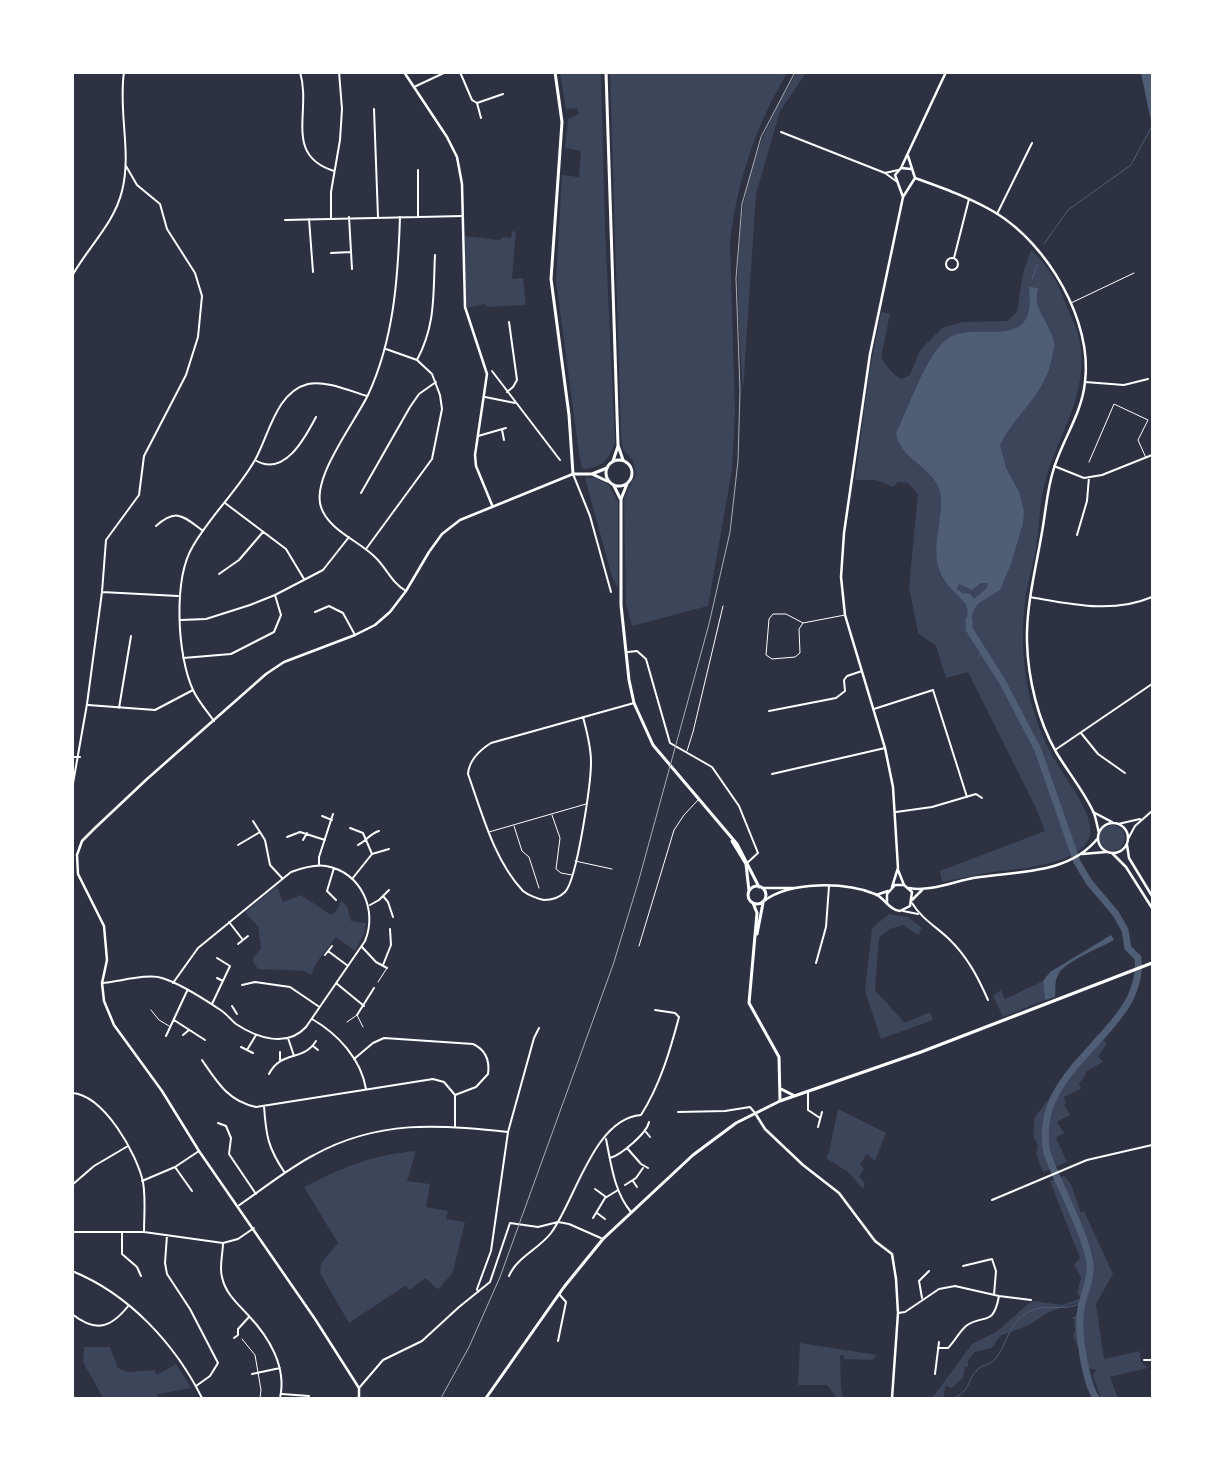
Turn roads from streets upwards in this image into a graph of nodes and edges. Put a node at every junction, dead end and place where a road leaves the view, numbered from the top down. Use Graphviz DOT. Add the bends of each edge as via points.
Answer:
graph roads {
  1 [pos="124,72"];
  2 [pos="300,72"];
  3 [pos="339,72"];
  4 [pos="404,72"];
  5 [pos="446,72"];
  6 [pos="460,72"];
  7 [pos="555,72"];
  8 [pos="606,72"];
  9 [pos="946,72"];
  10 [pos="414,87"];
  11 [pos="503,94"];
  12 [pos="477,103"];
  13 [pos="374,109"];
  14 [pos="481,118"];
  15 [pos="781,132"];
  16 [pos="1032,142"];
  17 [pos="908,156"];
  18 [pos="126,166"];
  19 [pos="901,168"];
  20 [pos="912,169"];
  21 [pos="418,170"];
  22 [pos="898,170"];
  23 [pos="334,171"];
  24 [pos="885,173"];
  25 [pos="915,178"];
  26 [pos="897,182"];
  27 [pos="910,186"];
  28 [pos="903,197"];
  29 [pos="969,198"];
  30 [pos="998,214"];
  31 [pos="463,216"];
  32 [pos="349,217"];
  33 [pos="378,217"];
  34 [pos="400,217"];
  35 [pos="418,217"];
  36 [pos="331,218"];
  37 [pos="309,219"];
  38 [pos="285,220"];
  39 [pos="351,252"];
  40 [pos="331,253"];
  41 [pos="435,255"];
  42 [pos="954,258"];
  43 [pos="352,269"];
  44 [pos="312,272"];
  45 [pos="72,276"];
  46 [pos="509,322"];
  47 [pos="386,349"];
  48 [pos="417,360"];
  49 [pos="492,371"];
  50 [pos="1148,379"];
  51 [pos="436,382"];
  52 [pos="1085,382"];
  53 [pos="507,392"];
  54 [pos="367,396"];
  55 [pos="485,397"];
  56 [pos="515,403"];
  57 [pos="316,417"];
  58 [pos="506,428"];
  59 [pos="502,429"];
  60 [pos="478,436"];
  61 [pos="504,440"];
  62 [pos="618,445"];
  63 [pos="1152,455"];
  64 [pos="255,460"];
  65 [pos="560,460"];
  66 [pos="623,460"];
  67 [pos="613,461"];
  68 [pos="1054,466"];
  69 [pos="607,468"];
  70 [pos="572,474"];
  71 [pos="592,474"];
  72 [pos="1089,477"];
  73 [pos="607,480"];
  74 [pos="627,484"];
  75 [pos="614,486"];
  76 [pos="361,493"];
  77 [pos="620,499"];
  78 [pos="225,503"];
  79 [pos="492,505"];
  80 [pos="156,526"];
  81 [pos="203,531"];
  82 [pos="262,532"];
  83 [pos="1077,535"];
  84 [pos="348,536"];
  85 [pos="366,549"];
  86 [pos="219,574"];
  87 [pos="304,579"];
  88 [pos="406,591"];
  89 [pos="102,592"];
  90 [pos="611,592"];
  91 [pos="275,594"];
  92 [pos="178,596"];
  93 [pos="1030,597"];
  94 [pos="1152,597"];
  95 [pos="315,612"];
  96 [pos="181,620"];
  97 [pos="356,635"];
  98 [pos="130,636"];
  99 [pos="625,653"];
  100 [pos="183,658"];
  101 [pos="862,671"];
  102 [pos="1152,684"];
  103 [pos="193,690"];
  104 [pos="634,703"];
  105 [pos="87,704"];
  106 [pos="119,708"];
  107 [pos="874,708"];
  108 [pos="769,711"];
  109 [pos="583,717"];
  110 [pos="214,721"];
  111 [pos="1081,733"];
  112 [pos="885,748"];
  113 [pos="1055,750"];
  114 [pos="72,757"];
  115 [pos="80,757"];
  116 [pos="1125,773"];
  117 [pos="772,774"];
  118 [pos="72,789"];
  119 [pos="966,797"];
  120 [pos="982,798"];
  121 [pos="1152,811"];
  122 [pos="896,812"];
  123 [pos="1093,812"];
  124 [pos="334,814"];
  125 [pos="322,816"];
  126 [pos="1142,818"];
  127 [pos="332,820"];
  128 [pos="253,821"];
  129 [pos="1114,823"];
  130 [pos="1118,824"];
  131 [pos="350,828"];
  132 [pos="379,831"];
  133 [pos="260,832"];
  134 [pos="307,832"];
  135 [pos="1099,833"];
  136 [pos="287,837"];
  137 [pos="1098,838"];
  138 [pos="1128,839"];
  139 [pos="303,840"];
  140 [pos="325,840"];
  141 [pos="366,842"];
  142 [pos="1127,843"];
  143 [pos="238,845"];
  144 [pos="358,845"];
  145 [pos="389,849"];
  146 [pos="1108,852"];
  147 [pos="1112,852"];
  148 [pos="372,854"];
  149 [pos="1080,854"];
  150 [pos="72,855"];
  151 [pos="77,855"];
  152 [pos="747,864"];
  153 [pos="319,865"];
  154 [pos="334,868"];
  155 [pos="898,868"];
  156 [pos="282,878"];
  157 [pos="352,879"];
  158 [pos="904,885"];
  159 [pos="829,886"];
  160 [pos="892,887"];
  161 [pos="761,888"];
  162 [pos="799,888"];
  163 [pos="908,888"];
  164 [pos="924,889"];
  165 [pos="389,890"];
  166 [pos="749,891"];
  167 [pos="888,891"];
  168 [pos="876,895"];
  169 [pos="383,896"];
  170 [pos="1152,896"];
  171 [pos="336,900"];
  172 [pos="764,902"];
  173 [pos="912,902"];
  174 [pos="753,903"];
  175 [pos="887,904"];
  176 [pos="369,905"];
  177 [pos="1152,908"];
  178 [pos="903,910"];
  179 [pos="918,914"];
  180 [pos="393,918"];
  181 [pos="228,922"];
  182 [pos="390,930"];
  183 [pos="248,936"];
  184 [pos="756,939"];
  185 [pos="243,940"];
  186 [pos="391,940"];
  187 [pos="397,940"];
  188 [pos="238,944"];
  189 [pos="332,946"];
  190 [pos="362,947"];
  191 [pos="328,951"];
  192 [pos="325,955"];
  193 [pos="217,958"];
  194 [pos="816,963"];
  195 [pos="348,966"];
  196 [pos="383,966"];
  197 [pos="1149,966"];
  198 [pos="387,968"];
  199 [pos="217,978"];
  200 [pos="223,980"];
  201 [pos="102,983"];
  202 [pos="173,983"];
  203 [pos="336,983"];
  204 [pos="242,985"];
  205 [pos="374,988"];
  206 [pos="187,991"];
  207 [pos="988,1000"];
  208 [pos="212,1004"];
  209 [pos="232,1006"];
  210 [pos="318,1006"];
  211 [pos="364,1006"];
  212 [pos="655,1010"];
  213 [pos="234,1011"];
  214 [pos="237,1014"];
  215 [pos="357,1015"];
  216 [pos="228,1016"];
  217 [pos="173,1019"];
  218 [pos="311,1019"];
  219 [pos="539,1028"];
  220 [pos="189,1030"];
  221 [pos="183,1035"];
  222 [pos="256,1035"];
  223 [pos="166,1036"];
  224 [pos="288,1038"];
  225 [pos="205,1040"];
  226 [pos="316,1041"];
  227 [pos="313,1046"];
  228 [pos="241,1047"];
  229 [pos="247,1050"];
  230 [pos="318,1050"];
  231 [pos="280,1052"];
  232 [pos="253,1054"];
  233 [pos="294,1056"];
  234 [pos="354,1059"];
  235 [pos="202,1060"];
  236 [pos="280,1060"];
  237 [pos="269,1074"];
  238 [pos="780,1088"];
  239 [pos="366,1089"];
  240 [pos="808,1091"];
  241 [pos="72,1093"];
  242 [pos="800,1094"];
  243 [pos="455,1095"];
  244 [pos="780,1101"];
  245 [pos="264,1106"];
  246 [pos="678,1112"];
  247 [pos="822,1112"];
  248 [pos="755,1113"];
  249 [pos="820,1118"];
  250 [pos="649,1122"];
  251 [pos="218,1123"];
  252 [pos="455,1126"];
  253 [pos="818,1127"];
  254 [pos="508,1132"];
  255 [pos="646,1132"];
  256 [pos="650,1137"];
  257 [pos="605,1138"];
  258 [pos="1152,1145"];
  259 [pos="128,1146"];
  260 [pos="627,1148"];
  261 [pos="199,1150"];
  262 [pos="610,1158"];
  263 [pos="175,1167"];
  264 [pos="644,1167"];
  265 [pos="648,1168"];
  266 [pos="285,1173"];
  267 [pos="142,1181"];
  268 [pos="632,1181"];
  269 [pos="72,1185"];
  270 [pos="625,1185"];
  271 [pos="637,1186"];
  272 [pos="595,1190"];
  273 [pos="618,1190"];
  274 [pos="192,1191"];
  275 [pos="256,1194"];
  276 [pos="606,1197"];
  277 [pos="992,1200"];
  278 [pos="238,1206"];
  279 [pos="631,1212"];
  280 [pos="597,1213"];
  281 [pos="593,1218"];
  282 [pos="605,1219"];
  283 [pos="558,1222"];
  284 [pos="254,1228"];
  285 [pos="72,1232"];
  286 [pos="144,1232"];
  287 [pos="122,1233"];
  288 [pos="167,1234"];
  289 [pos="604,1239"];
  290 [pos="223,1242"];
  291 [pos="491,1251"];
  292 [pos="500,1252"];
  293 [pos="968,1265"];
  294 [pos="963,1266"];
  295 [pos="970,1270"];
  296 [pos="72,1271"];
  297 [pos="929,1271"];
  298 [pos="141,1276"];
  299 [pos="509,1276"];
  300 [pos="478,1292"];
  301 [pos="559,1294"];
  302 [pos="994,1295"];
  303 [pos="999,1296"];
  304 [pos="922,1298"];
  305 [pos="1031,1300"];
  306 [pos="128,1305"];
  307 [pos="898,1313"];
  308 [pos="72,1314"];
  309 [pos="249,1316"];
  310 [pos="234,1338"];
  311 [pos="558,1341"];
  312 [pos="939,1342"];
  313 [pos="938,1348"];
  314 [pos="1144,1360"];
  315 [pos="1152,1360"];
  316 [pos="280,1368"];
  317 [pos="252,1374"];
  318 [pos="935,1374"];
  319 [pos="196,1386"];
  320 [pos="359,1388"];
  321 [pos="280,1394"];
  322 [pos="309,1396"];
  323 [pos="202,1398"];
  324 [pos="280,1398"];
  325 [pos="359,1398"];
  326 [pos="486,1398"];
  327 [pos="892,1398"];
  1 -- 18 [label="street"];
  2 -- 23 [label="street" via="306,154 320,166"];
  3 -- 23 [label="street" via="342,109"];
  4 -- 10 [label="street"];
  5 -- 10 [label="street"];
  6 -- 12 [label="street" via="472,100"];
  7 -- 70 [label="main road" via="562,124 551,279 564,370 574,466"];
  8 -- 62 [label="main road"];
  9 -- 17 [label="street"];
  10 -- 31 [label="street" via="457,158"];
  11 -- 12 [label="street"];
  12 -- 14 [label="street"];
  13 -- 33 [label="street"];
  15 -- 24 [label="street"];
  16 -- 30 [label="street"];
  17 -- 19 [label="street"];
  17 -- 20 [label="street"];
  18 -- 45 [label="street" via="122,192 110,219"];
  18 -- 89 [label="street" via="137,186 160,204 167,229 195,273 202,296 198,337 186,375 144,456 139,495 106,540"];
  19 -- 20 [label="street"];
  19 -- 22 [label="street"];
  20 -- 25 [label="street"];
  21 -- 35 [label="street"];
  22 -- 24 [label="street"];
  22 -- 26 [label="street"];
  23 -- 36 [label="street"];
  24 -- 26 [label="street"];
  25 -- 27 [label="street"];
  25 -- 29 [label="street"];
  26 -- 27 [label="street" via="904,187"];
  26 -- 28 [label="street"];
  27 -- 28 [label="street"];
  28 -- 101 [label="street" via="870,354 845,524 841,577 845,615"];
  29 -- 30 [label="street"];
  29 -- 42 [label="street"];
  30 -- 52 [label="street" via="1033,245 1054,270 1082,331"];
  31 -- 35 [label="street"];
  31 -- 55 [label="street" via="464,301 470,330 485,363"];
  32 -- 33 [label="street"];
  32 -- 36 [label="street"];
  32 -- 39 [label="street"];
  33 -- 34 [label="street"];
  34 -- 35 [label="street"];
  34 -- 47 [label="street" via="394,311"];
  36 -- 37 [label="street"];
  37 -- 38 [label="street"];
  37 -- 44 [label="street"];
  39 -- 40 [label="street"];
  39 -- 43 [label="street"];
  41 -- 48 [label="street" via="432,322"];
  42 -- 42 [label="street" via="958,264 951,270 946,262"];
  46 -- 53 [label="street" via="516,380"];
  47 -- 48 [label="street"];
  47 -- 54 [label="street"];
  48 -- 51 [label="street"];
  49 -- 53 [label="street"];
  50 -- 52 [label="street" via="1124,385"];
  51 -- 76 [label="street" via="419,394 410,407"];
  51 -- 85 [label="street" via="442,409 432,459"];
  52 -- 68 [label="street" via="1069,433"];
  53 -- 56 [label="street"];
  54 -- 64 [label="street" via="328,385 309,384 299,388 282,403"];
  54 -- 84 [label="street" via="320,487 320,508 330,522"];
  55 -- 56 [label="street"];
  55 -- 60 [label="street"];
  56 -- 65 [label="street"];
  57 -- 64 [label="street" via="300,443 283,461 269,466"];
  58 -- 59 [label="street"];
  59 -- 60 [label="street"];
  59 -- 61 [label="street"];
  60 -- 79 [label="street" via="476,466"];
  62 -- 66 [label="main road"];
  62 -- 67 [label="main road"];
  63 -- 72 [label="street"];
  64 -- 78 [label="street"];
  66 -- 67 [label="main road"];
  66 -- 74 [label="main road" via="632,469 632,477"];
  67 -- 69 [label="main road"];
  68 -- 72 [label="street"];
  68 -- 93 [label="street"];
  69 -- 71 [label="main road"];
  69 -- 73 [label="main road"];
  70 -- 71 [label="main road"];
  70 -- 79 [label="street"];
  70 -- 90 [label="street" via="590,516"];
  71 -- 73 [label="main road"];
  72 -- 83 [label="street" via="1087,501"];
  73 -- 75 [label="main road"];
  74 -- 75 [label="main road"];
  74 -- 77 [label="main road"];
  75 -- 77 [label="main road"];
  77 -- 99 [label="main road"];
  78 -- 81 [label="street"];
  78 -- 82 [label="street"];
  79 -- 88 [label="street" via="460,520 442,534"];
  80 -- 81 [label="street" via="175,515 186,518"];
  81 -- 92 [label="street" via="192,546"];
  82 -- 86 [label="street" via="239,560"];
  82 -- 87 [label="street" via="286,549"];
  84 -- 85 [label="street"];
  84 -- 87 [label="street" via="328,565"];
  85 -- 88 [label="street"];
  87 -- 91 [label="street"];
  88 -- 97 [label="street" via="375,625"];
  89 -- 92 [label="street"];
  89 -- 105 [label="street"];
  91 -- 96 [label="street" via="206,619"];
  91 -- 100 [label="street" via="281,615 274,632 231,654"];
  92 -- 96 [label="street"];
  93 -- 94 [label="street" via="1106,607 1134,604"];
  93 -- 113 [label="street" via="1027,643 1031,678 1042,721"];
  95 -- 97 [label="street" via="329,606 343,613"];
  96 -- 100 [label="street"];
  97 -- 110 [label="street" via="284,662"];
  98 -- 106 [label="street"];
  99 -- 104 [label="main road"];
  99 -- 152 [label="street" via="638,651 646,659 670,743 712,767 739,806 758,853"];
  100 -- 103 [label="street"];
  101 -- 107 [label="street"];
  101 -- 108 [label="street" via="847,676 845,691 836,698"];
  102 -- 111 [label="street"];
  103 -- 106 [label="street" via="155,710"];
  103 -- 110 [label="street"];
  104 -- 109 [label="street"];
  104 -- 152 [label="main road" via="653,745 728,834"];
  105 -- 106 [label="street"];
  105 -- 115 [label="street"];
  107 -- 112 [label="street"];
  107 -- 119 [label="street" via="932,690"];
  109 -- 109 [label="street" via="490,743 469,768 468,774 489,832 504,864 524,892 540,900 552,900 565,892 573,875 586,804 590,756"];
  110 -- 151 [label="street" via="94,828 82,841"];
  111 -- 113 [label="street"];
  111 -- 116 [label="street" via="1098,754"];
  112 -- 117 [label="street"];
  112 -- 122 [label="street"];
  113 -- 123 [label="street"];
  114 -- 115 [label="street"];
  115 -- 118 [label="street"];
  119 -- 120 [label="street" via="979,794"];
  119 -- 122 [label="street" via="932,807"];
  121 -- 126 [label="street"];
  122 -- 155 [label="street"];
  123 -- 129 [label="street"];
  123 -- 135 [label="street"];
  124 -- 127 [label="street"];
  125 -- 127 [label="street"];
  126 -- 130 [label="street"];
  126 -- 138 [label="street"];
  127 -- 140 [label="street"];
  128 -- 133 [label="street"];
  129 -- 130 [label="street"];
  129 -- 135 [label="street" via="1106,824"];
  130 -- 138 [label="street" via="1126,830"];
  131 -- 141 [label="street" via="363,833"];
  132 -- 141 [label="street" via="368,836"];
  133 -- 143 [label="street"];
  133 -- 156 [label="street" via="270,864"];
  134 -- 136 [label="street"];
  134 -- 139 [label="street"];
  134 -- 140 [label="street"];
  135 -- 137 [label="street"];
  137 -- 146 [label="street"];
  137 -- 149 [label="street"];
  138 -- 142 [label="street"];
  140 -- 153 [label="street"];
  141 -- 144 [label="street"];
  141 -- 148 [label="street"];
  142 -- 147 [label="street" via="1120,851"];
  142 -- 170 [label="street" via="1129,858"];
  145 -- 148 [label="street"];
  146 -- 147 [label="street"];
  146 -- 149 [label="street"];
  147 -- 177 [label="street" via="1126,867"];
  148 -- 157 [label="street"];
  149 -- 164 [label="street" via="1030,871"];
  150 -- 151 [label="street"];
  151 -- 201 [label="street" via="78,874 104,926 107,960"];
  152 -- 161 [label="main road"];
  152 -- 166 [label="main road"];
  153 -- 154 [label="street"];
  153 -- 156 [label="street" via="300,869"];
  154 -- 157 [label="street"];
  154 -- 171 [label="street" via="327,891"];
  155 -- 158 [label="street"];
  155 -- 160 [label="street"];
  156 -- 181 [label="street"];
  157 -- 176 [label="street"];
  158 -- 160 [label="street"];
  158 -- 163 [label="street"];
  159 -- 162 [label="street"];
  159 -- 168 [label="street"];
  159 -- 194 [label="street" via="826,927"];
  160 -- 167 [label="street"];
  161 -- 162 [label="street"];
  161 -- 166 [label="main road" via="754,887"];
  161 -- 172 [label="main road" via="766,893"];
  162 -- 172 [label="street" via="776,893"];
  163 -- 164 [label="street"];
  163 -- 173 [label="street"];
  164 -- 173 [label="street"];
  165 -- 169 [label="street"];
  166 -- 174 [label="main road"];
  167 -- 168 [label="street"];
  167 -- 175 [label="street"];
  168 -- 175 [label="street"];
  169 -- 176 [label="street"];
  169 -- 180 [label="street"];
  172 -- 174 [label="main road"];
  172 -- 184 [label="main road"];
  173 -- 178 [label="street"];
  173 -- 179 [label="street"];
  174 -- 184 [label="main road" via="757,913"];
  175 -- 178 [label="street" via="894,910"];
  176 -- 190 [label="street" via="369,932"];
  178 -- 179 [label="street"];
  179 -- 207 [label="street" via="963,954"];
  181 -- 185 [label="street"];
  181 -- 202 [label="street" via="198,948"];
  182 -- 186 [label="street"];
  183 -- 185 [label="street"];
  184 -- 238 [label="main road" via="749,1003 777,1052"];
  185 -- 188 [label="street"];
  186 -- 187 [label="street"];
  186 -- 196 [label="street"];
  189 -- 191 [label="street"];
  190 -- 195 [label="street"];
  190 -- 196 [label="street"];
  191 -- 192 [label="street"];
  191 -- 195 [label="street"];
  193 -- 200 [label="street" via="230,966"];
  195 -- 203 [label="street"];
  196 -- 198 [label="street"];
  197 -- 240 [label="main road"];
  199 -- 200 [label="street"];
  200 -- 208 [label="street"];
  201 -- 202 [label="street" via="155,976"];
  201 -- 261 [label="street" via="104,1001 114,1025 162,1091"];
  202 -- 206 [label="street"];
  203 -- 210 [label="street"];
  203 -- 211 [label="street"];
  204 -- 210 [label="street" via="255,982 290,986"];
  205 -- 211 [label="street"];
  206 -- 208 [label="street"];
  206 -- 217 [label="street"];
  208 -- 216 [label="street"];
  209 -- 213 [label="street"];
  210 -- 218 [label="street"];
  211 -- 215 [label="street"];
  212 -- 257 [label="street" via="675,1013 679,1017 657,1086 641,1115 620,1122"];
  213 -- 214 [label="street"];
  213 -- 216 [label="street"];
  216 -- 222 [label="street"];
  217 -- 220 [label="street"];
  217 -- 223 [label="street"];
  218 -- 224 [label="street" via="302,1031"];
  218 -- 234 [label="street" via="328,1028"];
  219 -- 254 [label="street"];
  220 -- 221 [label="street"];
  220 -- 225 [label="street"];
  222 -- 224 [label="street"];
  222 -- 229 [label="street"];
  224 -- 233 [label="street"];
  226 -- 227 [label="street"];
  227 -- 230 [label="street"];
  227 -- 233 [label="street" via="306,1053"];
  228 -- 229 [label="street"];
  229 -- 232 [label="street"];
  231 -- 236 [label="street"];
  233 -- 236 [label="street"];
  234 -- 239 [label="street" via="364,1074"];
  234 -- 243 [label="street" via="384,1038 473,1044 486,1055 488,1074 476,1087"];
  235 -- 245 [label="street" via="230,1097 247,1105"];
  236 -- 237 [label="street"];
  238 -- 242 [label="main road" via="792,1095"];
  238 -- 244 [label="main road"];
  239 -- 243 [label="street" via="433,1079 444,1082"];
  239 -- 245 [label="street"];
  240 -- 242 [label="main road"];
  240 -- 249 [label="street" via="808,1110"];
  241 -- 259 [label="street" via="91,1099 103,1110"];
  242 -- 244 [label="main road"];
  243 -- 252 [label="street"];
  244 -- 248 [label="main road"];
  245 -- 266 [label="street" via="269,1148"];
  246 -- 248 [label="street" via="750,1107"];
  247 -- 249 [label="street"];
  248 -- 279 [label="main road" via="707,1143"];
  248 -- 307 [label="street" via="765,1129 839,1193 875,1240 892,1254"];
  249 -- 253 [label="street"];
  250 -- 255 [label="street"];
  251 -- 275 [label="street" via="226,1126 231,1138 229,1154"];
  252 -- 254 [label="street"];
  252 -- 266 [label="street" via="416,1126 364,1135 314,1155"];
  254 -- 291 [label="street"];
  255 -- 256 [label="street"];
  255 -- 260 [label="street"];
  257 -- 262 [label="street"];
  257 -- 283 [label="street" via="589,1157"];
  258 -- 277 [label="street" via="1087,1160"];
  259 -- 267 [label="street"];
  259 -- 269 [label="street" via="94,1166"];
  260 -- 262 [label="street"];
  260 -- 264 [label="street"];
  261 -- 263 [label="street"];
  261 -- 278 [label="street"];
  262 -- 273 [label="street"];
  263 -- 267 [label="street"];
  263 -- 274 [label="street"];
  264 -- 265 [label="street"];
  264 -- 268 [label="street"];
  266 -- 275 [label="street"];
  267 -- 286 [label="street"];
  268 -- 270 [label="street"];
  268 -- 271 [label="street"];
  272 -- 276 [label="street"];
  273 -- 276 [label="street"];
  273 -- 279 [label="street"];
  275 -- 278 [label="street"];
  276 -- 280 [label="street"];
  278 -- 284 [label="street"];
  279 -- 289 [label="main road"];
  280 -- 281 [label="street"];
  280 -- 282 [label="street"];
  283 -- 289 [label="street"];
  283 -- 292 [label="street" via="538,1228 510,1223"];
  283 -- 299 [label="street" via="536,1249 517,1262"];
  284 -- 290 [label="street" via="238,1239"];
  284 -- 320 [label="street"];
  285 -- 287 [label="street"];
  286 -- 287 [label="street"];
  286 -- 288 [label="street"];
  287 -- 298 [label="street" via="122,1254"];
  288 -- 290 [label="street"];
  288 -- 319 [label="street" via="164,1263 167,1274 190,1309 218,1363 210,1376"];
  289 -- 301 [label="main road"];
  290 -- 309 [label="street" via="221,1276 235,1302"];
  291 -- 292 [label="street"];
  291 -- 300 [label="street"];
  292 -- 300 [label="street" via="490,1282"];
  293 -- 294 [label="street"];
  293 -- 295 [label="street"];
  293 -- 302 [label="street" via="992,1259 996,1271"];
  296 -- 306 [label="street"];
  297 -- 304 [label="street" via="919,1281"];
  300 -- 320 [label="street" via="422,1341 383,1360"];
  301 -- 311 [label="street" via="566,1302"];
  301 -- 326 [label="main road"];
  302 -- 303 [label="street"];
  302 -- 304 [label="street" via="954,1286"];
  303 -- 305 [label="street"];
  303 -- 313 [label="street" via="993,1315 967,1326 948,1348"];
  304 -- 307 [label="street" via="905,1312"];
  306 -- 308 [label="street" via="120,1316 104,1326 86,1324"];
  306 -- 319 [label="street" via="159,1335"];
  307 -- 327 [label="street"];
  309 -- 310 [label="street"];
  309 -- 316 [label="street" via="270,1342"];
  312 -- 313 [label="street"];
  313 -- 318 [label="street"];
  314 -- 315 [label="street"];
  316 -- 317 [label="street"];
  316 -- 321 [label="street"];
  319 -- 323 [label="street"];
  320 -- 325 [label="street"];
  321 -- 322 [label="street"];
  321 -- 324 [label="street"];
}
